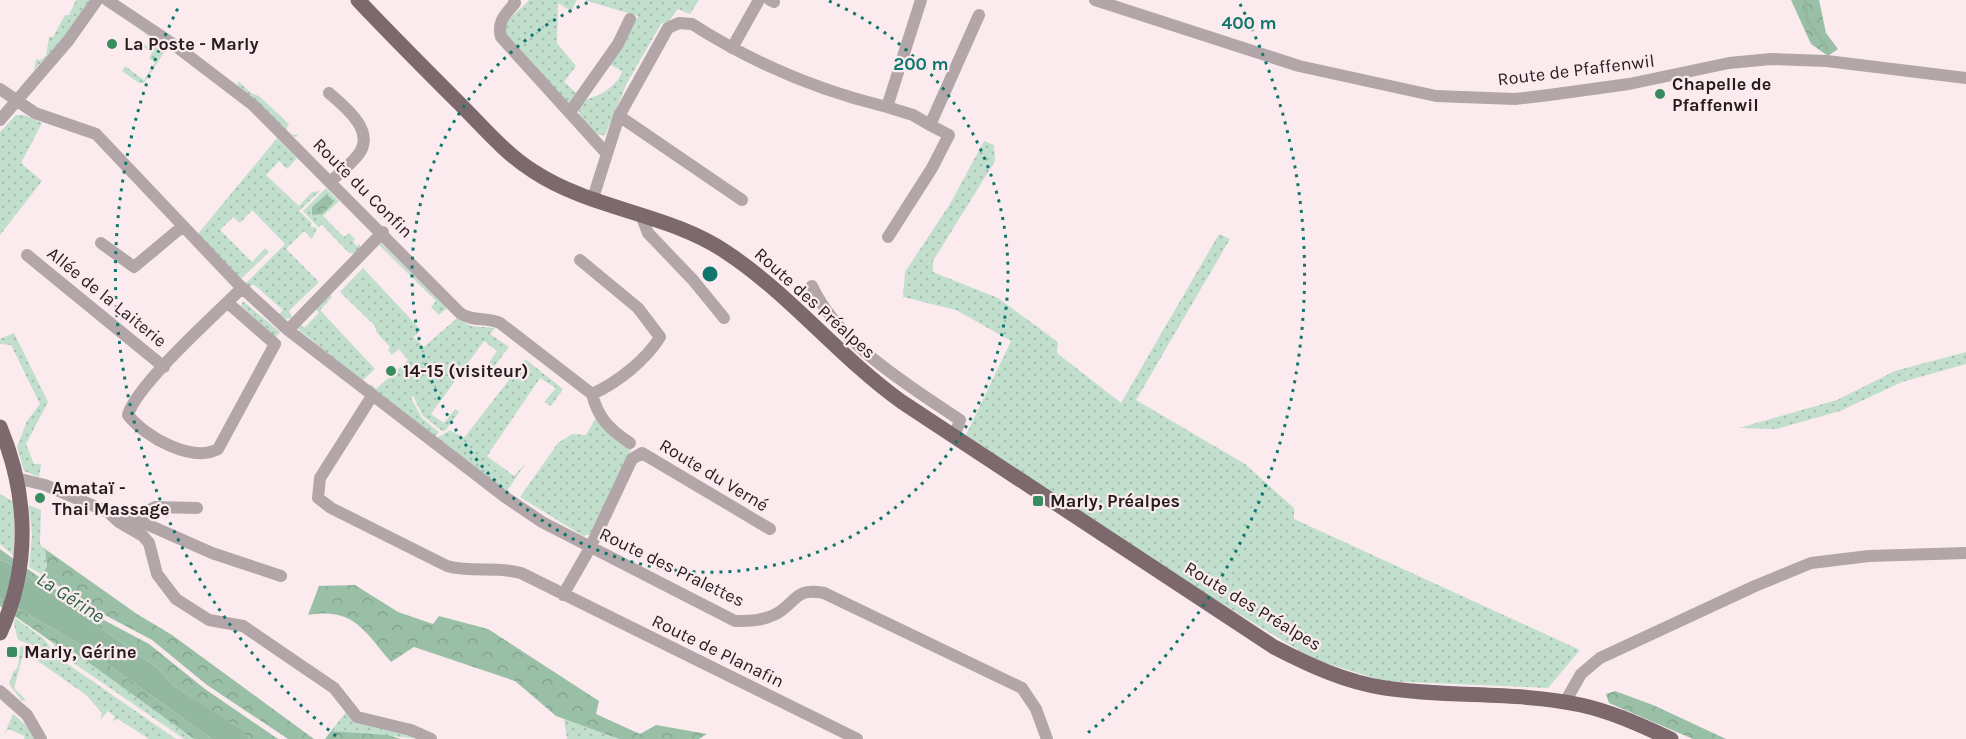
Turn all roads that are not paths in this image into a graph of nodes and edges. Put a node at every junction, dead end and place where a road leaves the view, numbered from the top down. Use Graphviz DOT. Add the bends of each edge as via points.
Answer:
graph roads {
  1 [pos="97,0"];
  2 [pos="107,0"];
  3 [pos="358,0"];
  4 [pos="759,0"];
  5 [pos="921,0"];
  6 [pos="1095,0"];
  7 [pos="518,1"];
  8 [pos="979,15"];
  9 [pos="630,19"];
  10 [pos="732,48"];
  11 [pos="1966,78"];
  12 [pos="0,89"];
  13 [pos="329,93"];
  14 [pos="17,101"];
  15 [pos="887,106"];
  16 [pos="570,111"];
  17 [pos="619,116"];
  18 [pos="0,120"];
  19 [pos="930,124"];
  20 [pos="607,154"];
  21 [pos="331,181"];
  22 [pos="593,198"];
  23 [pos="742,200"];
  24 [pos="641,215"];
  25 [pos="183,226"];
  26 [pos="382,232"];
  27 [pos="888,237"];
  28 [pos="101,243"];
  29 [pos="27,255"];
  30 [pos="580,260"];
  31 [pos="812,286"];
  32 [pos="242,288"];
  33 [pos="228,303"];
  34 [pos="724,318"];
  35 [pos="288,330"];
  36 [pos="164,367"];
  37 [pos="592,394"];
  38 [pos="372,396"];
  39 [pos="2,436"];
  40 [pos="954,437"];
  41 [pos="630,443"];
  42 [pos="16,478"];
  43 [pos="197,508"];
  44 [pos="108,512"];
  45 [pos="135,519"];
  46 [pos="770,529"];
  47 [pos="590,548"];
  48 [pos="1966,553"];
  49 [pos="281,576"];
  50 [pos="563,595"];
  51 [pos="3,627"];
  52 [pos="0,691"];
  53 [pos="1565,702"];
  54 [pos="0,703"];
  55 [pos="20,708"];
  56 [pos="41,739"];
  57 [pos="431,739"];
  58 [pos="857,739"];
  59 [pos="1047,739"];
  60 [pos="1671,739"];
  1 -- 14 [label="street"];
  2 -- 21 [label="street, Route du Confin" via="254,105"];
  3 -- 22 [label="main road, Route des Préalpes" via="497,141 533,172"];
  4 -- 10 [label="street"];
  5 -- 15 [label="street"];
  6 -- 11 [label="street, Route de Pfaffenwil" via="1299,66 1436,96 1515,99 1772,59 1827,61"];
  7 -- 16 [label="street" via="500,20 501,37"];
  8 -- 19 [label="street"];
  9 -- 16 [label="street" via="618,44"];
  10 -- 15 [label="street" via="832,93"];
  10 -- 17 [label="street" via="692,24 679,23 668,28"];
  12 -- 14 [label="street, Route des Pralettes"];
  13 -- 21 [label="street" via="356,118 362,138 360,153"];
  14 -- 18 [label="street"];
  14 -- 25 [label="street, Route des Pralettes" via="35,113 96,134"];
  15 -- 19 [label="street"];
  16 -- 20 [label="street"];
  17 -- 20 [label="street"];
  17 -- 23 [label="street"];
  19 -- 27 [label="street" via="949,135"];
  20 -- 22 [label="street"];
  21 -- 26 [label="street, Route du Confin"];
  22 -- 24 [label="main road, Route des Préalpes"];
  24 -- 34 [label="street" via="648,233"];
  24 -- 40 [label="main road, Route des Préalpes" via="696,236 757,273 858,369"];
  25 -- 28 [label="street" via="134,267"];
  25 -- 32 [label="street, Route des Pralettes"];
  26 -- 35 [label="street"];
  26 -- 37 [label="street, Route du Confin" via="460,313 475,320 500,323"];
  29 -- 36 [label="street, Allée de la Laiterie"];
  30 -- 37 [label="street" via="638,308 660,337 653,348 607,387"];
  31 -- 40 [label="street, Route des Préalpes" via="822,308 840,328 907,384 960,420"];
  32 -- 33 [label="street"];
  32 -- 35 [label="street, Route des Pralettes"];
  33 -- 36 [label="street"];
  33 -- 36 [label="street" via="275,344 218,449 208,455 181,450 136,425 128,415 131,403"];
  35 -- 38 [label="street, Route des Pralettes"];
  37 -- 41 [label="street" via="596,412 609,429"];
  38 -- 47 [label="street, Route des Pralettes" via="504,497"];
  38 -- 50 [label="street, Route de Planafin" via="320,478 318,498 447,566 461,570 507,569"];
  39 -- 42 [label="main road"];
  40 -- 53 [label="main road, Route des Préalpes" via="1249,631 1305,663 1383,688"];
  42 -- 44 [label="street" via="45,485"];
  42 -- 51 [label="main road" via="22,516 22,556"];
  43 -- 45 [label="street" via="155,507"];
  44 -- 45 [label="street"];
  44 -- 57 [label="street" via="149,543 157,574 176,599 209,620 243,626 334,688 357,717"];
  45 -- 49 [label="street" via="212,553"];
  46 -- 47 [label="street, Route du Verné" via="642,453 632,459"];
  47 -- 50 [label="street"];
  47 -- 59 [label="street, Route des Pralettes" via="735,621 759,621 778,613 798,595 811,590 824,593 1022,688 1036,709"];
  48 -- 53 [label="street" via="1839,558 1788,571 1600,658 1581,674"];
  50 -- 58 [label="street, Route de Planafin"];
  52 -- 55 [label="street"];
  53 -- 60 [label="main road, Route des Préalpes" via="1607,712"];
  54 -- 55 [label="street"];
  55 -- 56 [label="street"];
}
